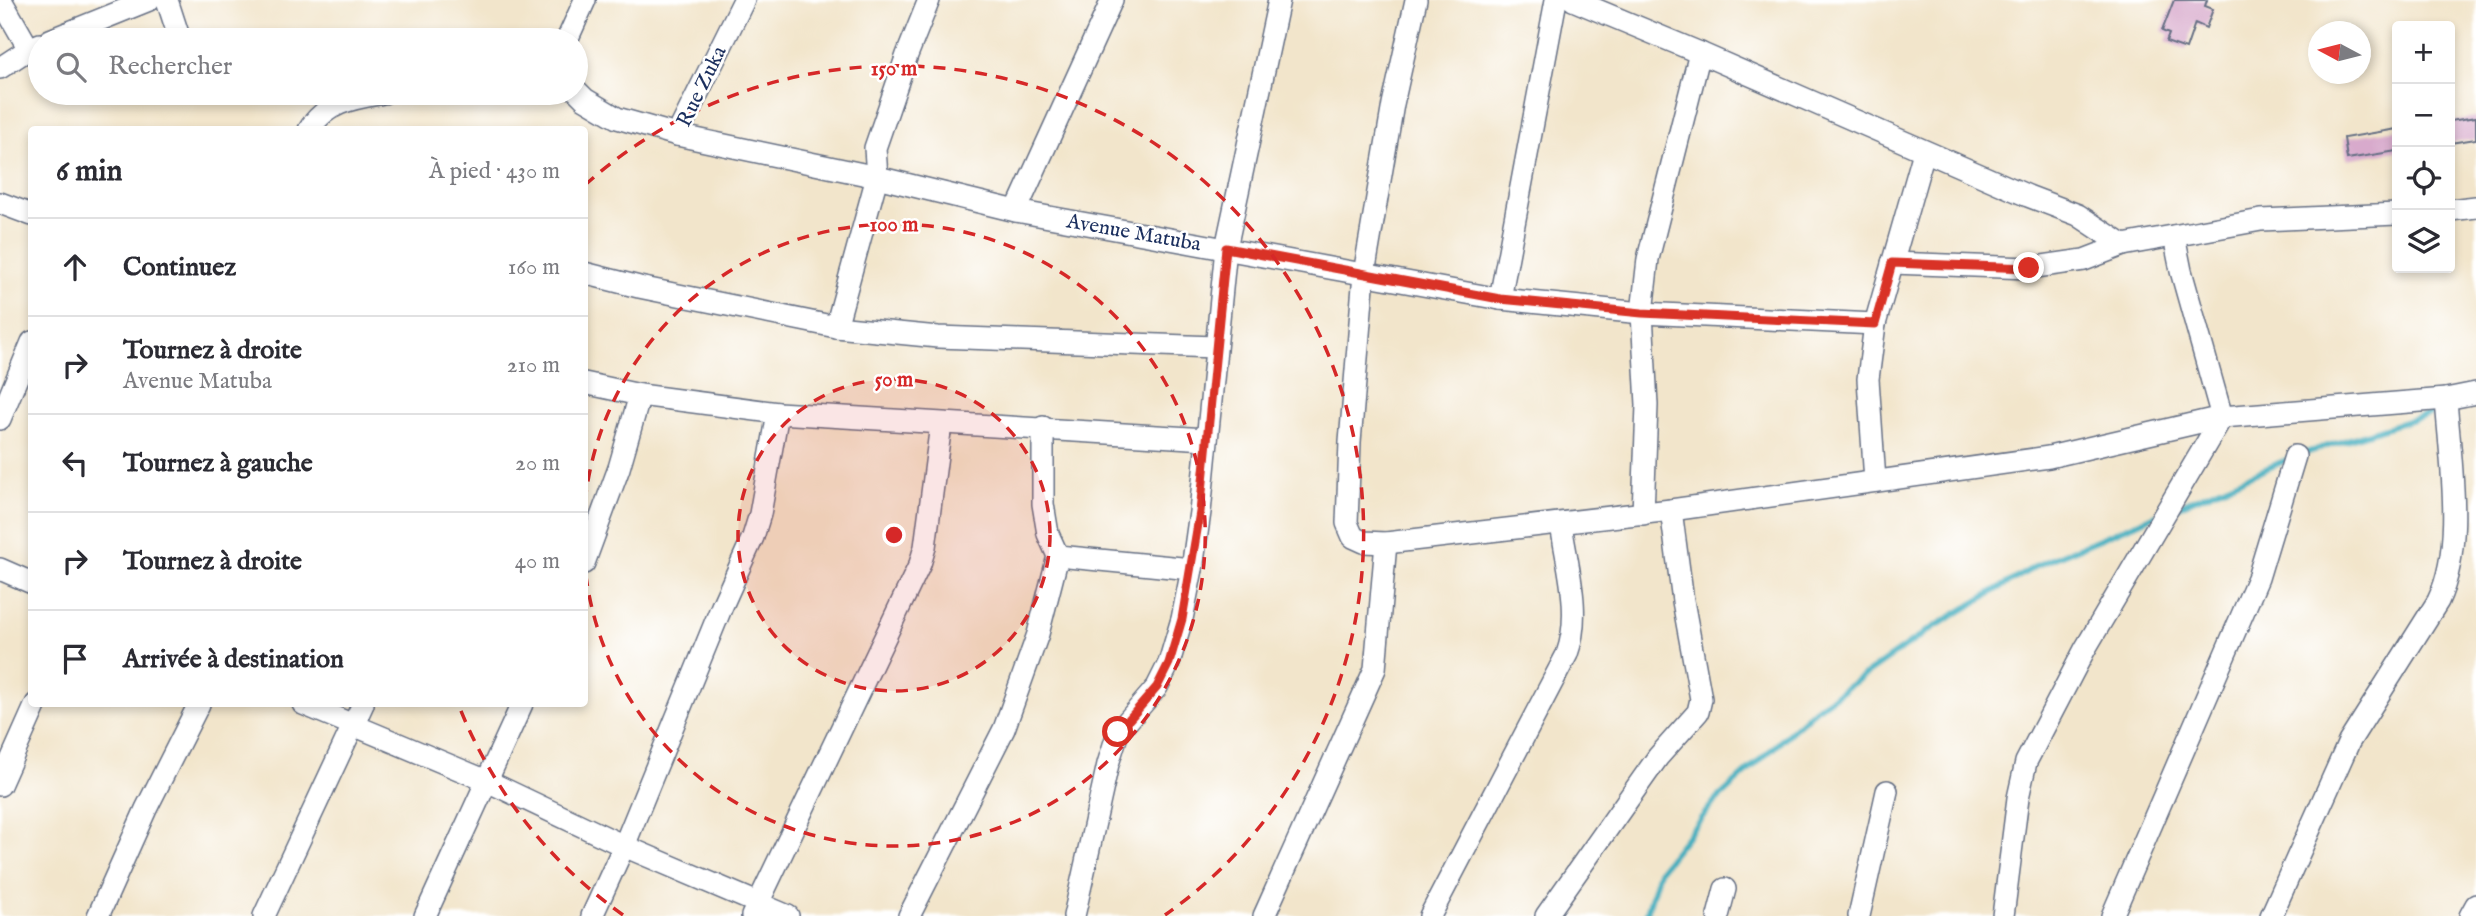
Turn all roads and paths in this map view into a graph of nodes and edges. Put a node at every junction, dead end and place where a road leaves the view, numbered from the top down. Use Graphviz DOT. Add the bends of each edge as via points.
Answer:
graph roads {
  1 [pos="1,0"];
  2 [pos="149,0"];
  3 [pos="167,0"];
  4 [pos="585,0"];
  5 [pos="744,0"];
  6 [pos="929,0"];
  7 [pos="1112,0"];
  8 [pos="1279,0"];
  9 [pos="1416,0"];
  10 [pos="1556,0"];
  11 [pos="1573,0"];
  12 [pos="80,28"];
  13 [pos="176,28"];
  14 [pos="572,28"];
  15 [pos="28,37"];
  16 [pos="28,50"];
  17 [pos="1700,53"];
  18 [pos="0,68"];
  19 [pos="588,101"];
  20 [pos="335,105"];
  21 [pos="311,126"];
  22 [pos="677,135"];
  23 [pos="1924,152"];
  24 [pos="877,177"];
  25 [pos="0,203"];
  26 [pos="2476,207"];
  27 [pos="2455,209"];
  28 [pos="1016,211"];
  29 [pos="28,214"];
  30 [pos="2392,214"];
  31 [pos="2174,236"];
  32 [pos="2123,245"];
  33 [pos="1226,248"];
  34 [pos="1892,263"];
  35 [pos="1364,274"];
  36 [pos="588,275"];
  37 [pos="1500,299"];
  38 [pos="1642,313"];
  39 [pos="1875,324"];
  40 [pos="836,327"];
  41 [pos="1215,346"];
  42 [pos="28,352"];
  43 [pos="588,384"];
  44 [pos="2476,393"];
  45 [pos="640,395"];
  46 [pos="2446,399"];
  47 [pos="778,413"];
  48 [pos="2222,416"];
  49 [pos="0,419"];
  50 [pos="941,424"];
  51 [pos="1043,427"];
  52 [pos="1207,439"];
  53 [pos="2295,456"];
  54 [pos="1875,481"];
  55 [pos="1671,510"];
  56 [pos="1643,514"];
  57 [pos="1561,524"];
  58 [pos="1386,543"];
  59 [pos="588,552"];
  60 [pos="1058,556"];
  61 [pos="0,569"];
  62 [pos="1192,569"];
  63 [pos="28,581"];
  64 [pos="35,707"];
  65 [pos="197,707"];
  66 [pos="310,707"];
  67 [pos="362,707"];
  68 [pos="521,707"];
  69 [pos="354,726"];
  70 [pos="487,781"];
  71 [pos="0,785"];
  72 [pos="1886,791"];
  73 [pos="624,846"];
  74 [pos="1725,889"];
  75 [pos="2476,905"];
  76 [pos="755,909"];
  77 [pos="98,916"];
  78 [pos="264,916"];
  79 [pos="425,916"];
  80 [pos="592,916"];
  81 [pos="788,916"];
  82 [pos="909,916"];
  83 [pos="1074,916"];
  84 [pos="1264,916"];
  85 [pos="1430,916"];
  86 [pos="1546,916"];
  87 [pos="1718,916"];
  88 [pos="1859,916"];
  89 [pos="2003,916"];
  90 [pos="2112,916"];
  91 [pos="2271,916"];
  92 [pos="2470,916"];
  1 -- 15 [label="street"];
  2 -- 12 [label="street"];
  3 -- 13 [label="street"];
  4 -- 14 [label="street"];
  5 -- 22 [label="street, Rue Zuka"];
  6 -- 24 [label="street" via="875,148"];
  7 -- 28 [label="street"];
  8 -- 33 [label="street"];
  9 -- 35 [label="street"];
  10 -- 37 [label="street"];
  11 -- 17 [label="street"];
  16 -- 18 [label="street"];
  17 -- 23 [label="street"];
  17 -- 38 [label="street" via="1648,259"];
  19 -- 22 [label="street, Avenue Matuba" via="617,118"];
  20 -- 21 [label="street"];
  22 -- 24 [label="street, Avenue Matuba"];
  23 -- 32 [label="street" via="2078,215"];
  23 -- 34 [label="street"];
  24 -- 28 [label="street, Avenue Matuba"];
  24 -- 40 [label="street"];
  25 -- 29 [label="street"];
  26 -- 27 [label="street"];
  28 -- 33 [label="street, Avenue Matuba"];
  30 -- 31 [label="street" via="2261,220"];
  31 -- 32 [label="street"];
  31 -- 48 [label="street"];
  32 -- 34 [label="street" via="2084,260 2029,268"];
  33 -- 35 [label="street, Avenue Matuba"];
  33 -- 41 [label="street"];
  34 -- 39 [label="street"];
  35 -- 37 [label="street, Avenue Matuba"];
  35 -- 58 [label="street" via="1347,523 1353,537"];
  36 -- 40 [label="street"];
  37 -- 38 [label="street, Avenue Matuba"];
  38 -- 39 [label="street, Avenue Matuba"];
  38 -- 56 [label="street" via="1647,405"];
  39 -- 54 [label="street" via="1868,379"];
  40 -- 41 [label="street" via="951,338"];
  41 -- 52 [label="street"];
  42 -- 49 [label="street"];
  43 -- 45 [label="street"];
  44 -- 46 [label="street"];
  45 -- 47 [label="street"];
  45 -- 59 [label="street"];
  46 -- 48 [label="street"];
  46 -- 91 [label="street" via="2453,515 2446,584 2349,742"];
  47 -- 50 [label="street"];
  47 -- 73 [label="street" via="752,537"];
  48 -- 54 [label="street" via="2049,457"];
  48 -- 89 [label="street" via="2085,649 2026,762"];
  50 -- 51 [label="street"];
  50 -- 76 [label="street" via="920,565"];
  51 -- 52 [label="street"];
  51 -- 60 [label="street" via="1043,504 1048,534"];
  52 -- 62 [label="street"];
  53 -- 90 [label="street" via="2258,578"];
  54 -- 55 [label="street"];
  55 -- 56 [label="street"];
  55 -- 86 [label="street" via="1702,699 1698,712 1658,757"];
  56 -- 57 [label="street"];
  57 -- 58 [label="street"];
  57 -- 85 [label="street" via="1575,615 1567,654"];
  58 -- 84 [label="street" via="1375,669"];
  60 -- 62 [label="street"];
  60 -- 82 [label="street" via="1038,634 1004,729"];
  61 -- 63 [label="street"];
  62 -- 83 [label="street" via="1169,663 1157,687 1118,732"];
  64 -- 71 [label="street"];
  65 -- 77 [label="street"];
  66 -- 69 [label="street"];
  67 -- 69 [label="street"];
  68 -- 70 [label="street"];
  69 -- 70 [label="street"];
  69 -- 78 [label="street"];
  70 -- 73 [label="street"];
  70 -- 79 [label="street"];
  72 -- 88 [label="street"];
  73 -- 76 [label="street"];
  73 -- 80 [label="street"];
  74 -- 87 [label="street"];
  75 -- 92 [label="street"];
  76 -- 81 [label="street"];
}
